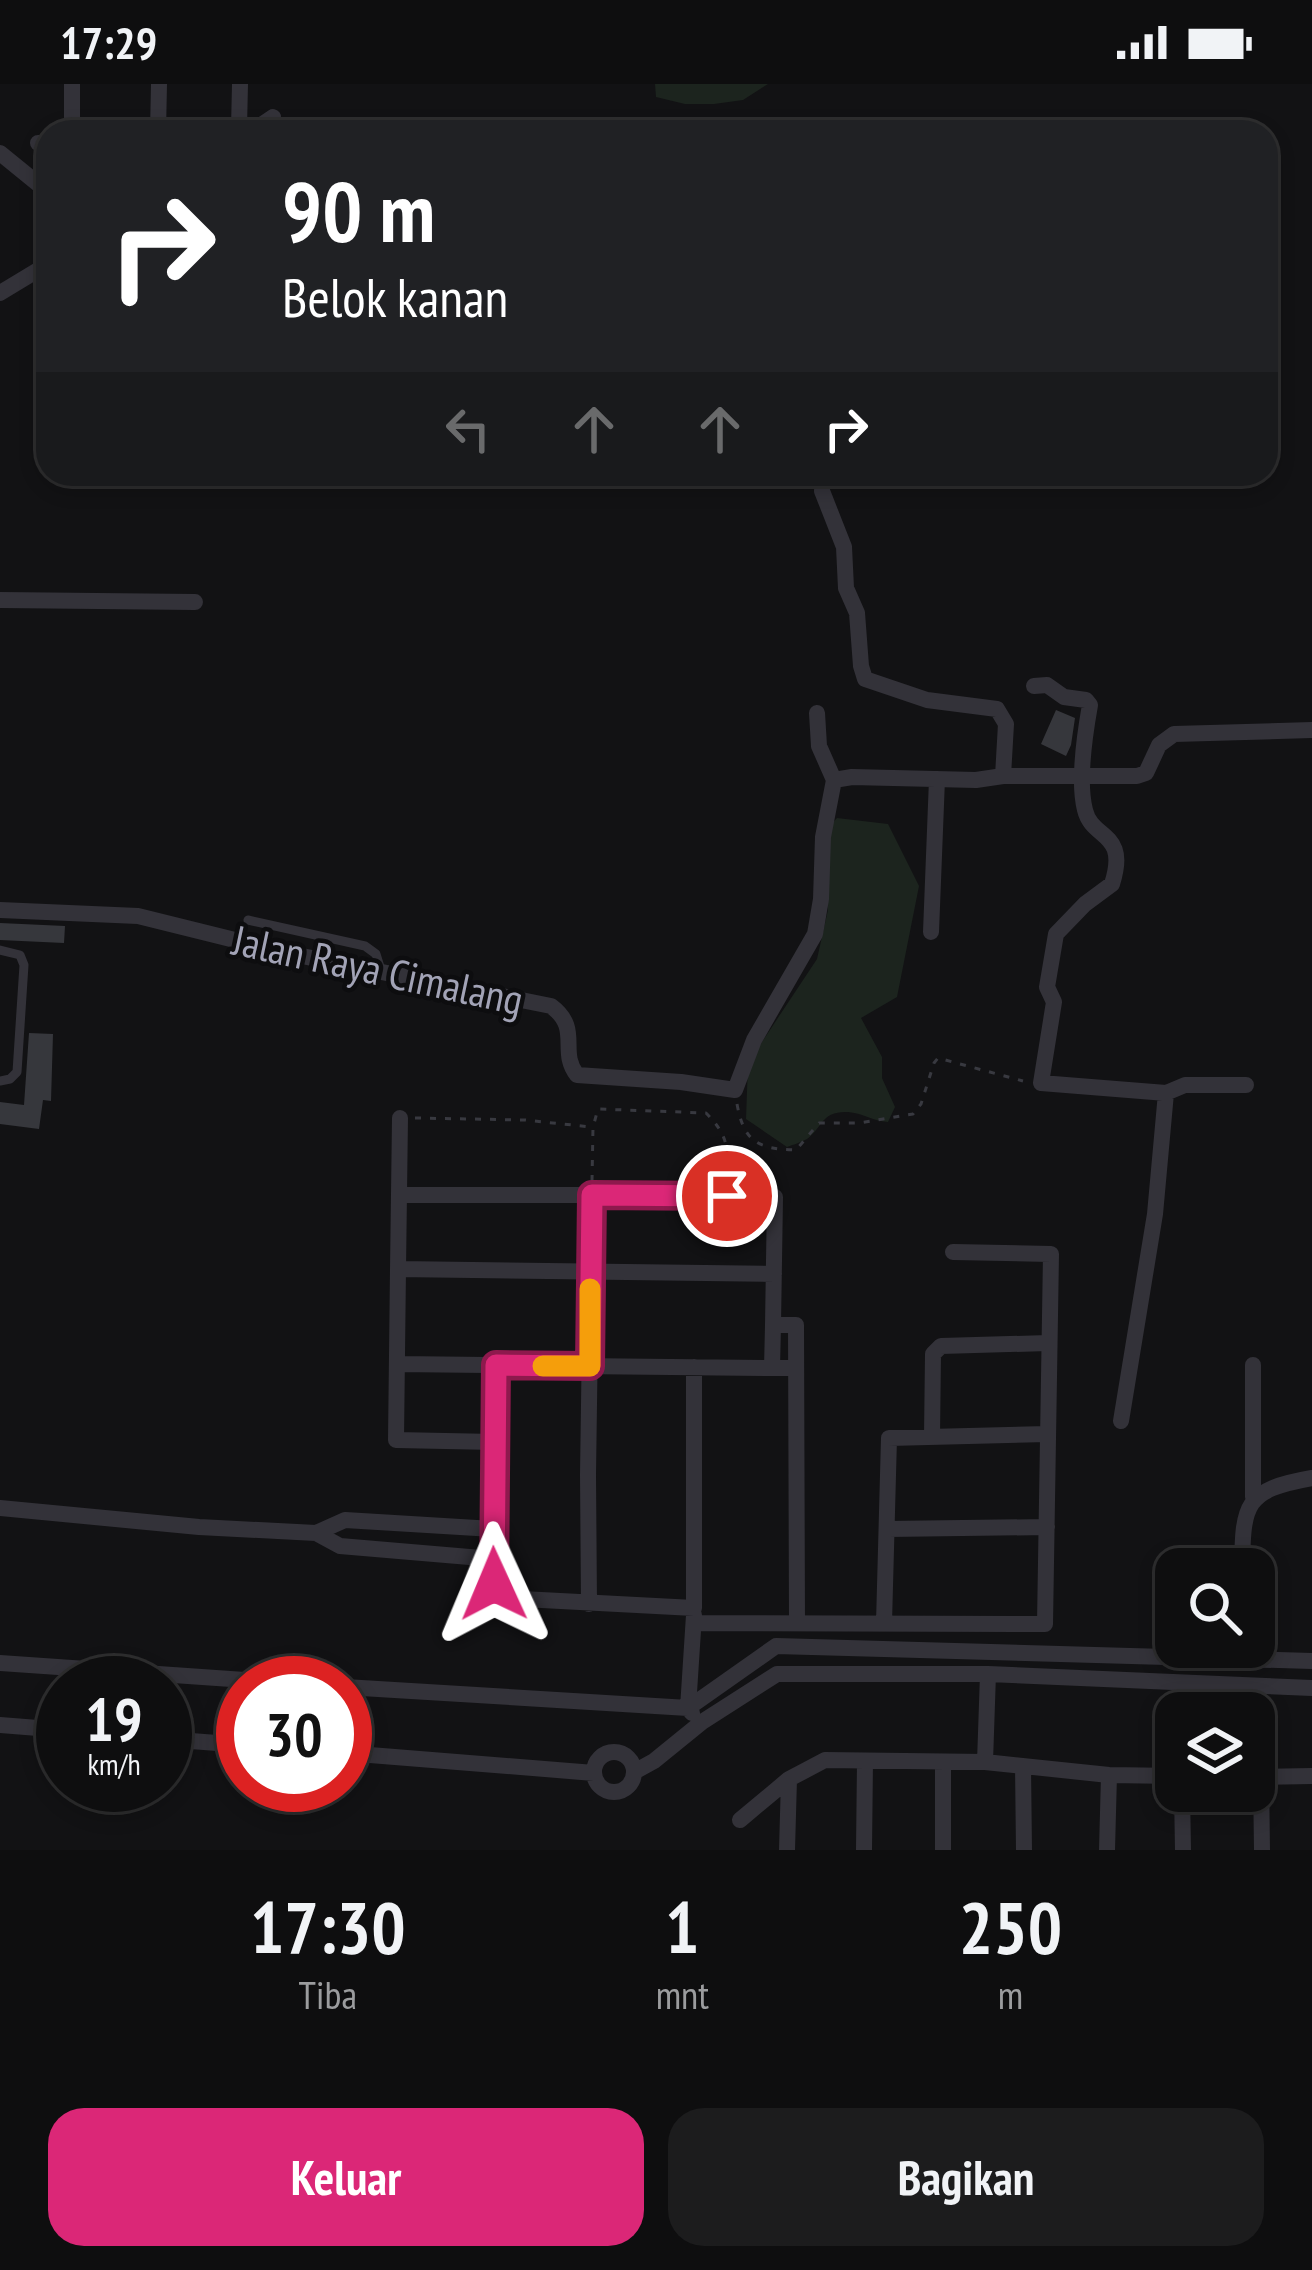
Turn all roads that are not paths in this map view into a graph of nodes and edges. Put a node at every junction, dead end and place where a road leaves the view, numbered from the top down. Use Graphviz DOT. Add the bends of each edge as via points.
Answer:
graph roads {
  1 [pos="72,84"];
  2 [pos="159,84"];
  3 [pos="240,84"];
  4 [pos="273,117"];
  5 [pos="72,120"];
  6 [pos="158,120"];
  7 [pos="244,120"];
  8 [pos="267,120"];
  9 [pos="0,153"];
  10 [pos="36,182"];
  11 [pos="36,271"];
  12 [pos="0,293"];
  13 [pos="822,491"];
  14 [pos="0,600"];
  15 [pos="195,602"];
  16 [pos="1034,686"];
  17 [pos="817,713"];
  18 [pos="1312,730"];
  19 [pos="1084,774"];
  20 [pos="1003,776"];
  21 [pos="937,779"];
  22 [pos="834,780"];
  23 [pos="0,910"];
  24 [pos="248,920"];
  25 [pos="931,932"];
  26 [pos="0,950"];
  27 [pos="381,970"];
  28 [pos="0,1081"];
  29 [pos="1246,1085"];
  30 [pos="1166,1093"];
  31 [pos="400,1118"];
  32 [pos="399,1195"];
  33 [pos="592,1195"];
  34 [pos="953,1252"];
  35 [pos="398,1269"];
  36 [pos="591,1271"];
  37 [pos="774,1274"];
  38 [pos="773,1324"];
  39 [pos="1048,1343"];
  40 [pos="397,1364"];
  41 [pos="496,1365"];
  42 [pos="1253,1365"];
  43 [pos="590,1366"];
  44 [pos="694,1367"];
  45 [pos="772,1368"];
  46 [pos="796,1368"];
  47 [pos="1121,1421"];
  48 [pos="1047,1434"];
  49 [pos="932,1436"];
  50 [pos="495,1442"];
  51 [pos="1312,1478"];
  52 [pos="1253,1497"];
  53 [pos="0,1508"];
  54 [pos="1047,1527"];
  55 [pos="493,1529"];
  56 [pos="888,1529"];
  57 [pos="316,1533"];
  58 [pos="1243,1548"];
  59 [pos="493,1559"];
  60 [pos="589,1604"];
  61 [pos="694,1615"];
  62 [pos="797,1622"];
  63 [pos="884,1623"];
  64 [pos="1071,1652"];
  65 [pos="1155,1653"];
  66 [pos="1275,1657"];
  67 [pos="1312,1661"];
  68 [pos="0,1663"];
  69 [pos="1242,1668"];
  70 [pos="988,1674"];
  71 [pos="1071,1676"];
  72 [pos="216,1678"];
  73 [pos="1243,1686"];
  74 [pos="1312,1688"];
  75 [pos="372,1689"];
  76 [pos="695,1715"];
  77 [pos="0,1725"];
  78 [pos="36,1728"];
  79 [pos="372,1755"];
  80 [pos="865,1761"];
  81 [pos="943,1762"];
  82 [pos="985,1762"];
  83 [pos="1023,1766"];
  84 [pos="634,1772"];
  85 [pos="594,1773"];
  86 [pos="1109,1775"];
  87 [pos="1155,1776"];
  88 [pos="1312,1776"];
  89 [pos="1275,1777"];
  90 [pos="789,1779"];
  91 [pos="1183,1812"];
  92 [pos="1260,1812"];
  93 [pos="740,1820"];
  94 [pos="788,1850"];
  95 [pos="865,1850"];
  96 [pos="943,1850"];
  97 [pos="1024,1850"];
  98 [pos="1107,1850"];
  99 [pos="1184,1850"];
  100 [pos="1262,1850"];
  1 -- 5 [label="street"];
  2 -- 6 [label="street"];
  3 -- 7 [label="street"];
  4 -- 8 [label="street"];
  9 -- 10 [label="street"];
  11 -- 12 [label="street"];
  13 -- 20 [label="street" via="844,548 865,680 927,700 997,709 1006,724"];
  14 -- 15 [label="street"];
  16 -- 19 [label="street" via="1090,706"];
  17 -- 22 [label="street" via="819,746"];
  18 -- 19 [label="street" via="1174,734 1142,776"];
  19 -- 20 [label="street"];
  19 -- 30 [label="street" via="1085,814 1114,848 1115,880 1056,934 1040,1083"];
  20 -- 21 [label="street"];
  21 -- 22 [label="street"];
  21 -- 25 [label="street"];
  22 -- 27 [label="street, Jalan Raya Cimalang" via="815,934 735,1090 577,1075 568,1024 551,1006"];
  23 -- 27 [label="street, Jalan Raya Cimalang" via="138,916"];
  24 -- 27 [label="lane" via="359,944 376,954"];
  26 -- 28 [label="lane" via="20,955 24,965 17,1072"];
  29 -- 30 [label="street" via="1185,1084"];
  30 -- 47 [label="street"];
  31 -- 32 [label="street"];
  32 -- 33 [label="street"];
  32 -- 35 [label="street"];
  33 -- 36 [label="street"];
  33 -- 37 [label="street" via="775,1197"];
  34 -- 39 [label="street" via="1051,1254"];
  35 -- 36 [label="street"];
  35 -- 40 [label="street"];
  36 -- 37 [label="street"];
  36 -- 43 [label="street"];
  37 -- 38 [label="street"];
  38 -- 45 [label="street"];
  38 -- 46 [label="street" via="796,1324"];
  39 -- 48 [label="street"];
  39 -- 49 [label="street" via="941,1346 933,1354"];
  40 -- 41 [label="street"];
  40 -- 50 [label="street" via="396,1440"];
  41 -- 43 [label="street"];
  41 -- 50 [label="street"];
  42 -- 52 [label="street"];
  43 -- 44 [label="street"];
  43 -- 60 [label="street"];
  44 -- 45 [label="street"];
  44 -- 61 [label="street"];
  45 -- 46 [label="street"];
  46 -- 62 [label="street"];
  48 -- 49 [label="street"];
  48 -- 54 [label="street"];
  49 -- 56 [label="street" via="889,1438"];
  50 -- 55 [label="street"];
  51 -- 52 [label="street"];
  52 -- 58 [label="street"];
  53 -- 57 [label="street"];
  54 -- 56 [label="street"];
  54 -- 63 [label="street" via="1045,1624"];
  55 -- 57 [label="street" via="345,1520"];
  55 -- 59 [label="street"];
  56 -- 63 [label="street"];
  57 -- 59 [label="street" via="340,1546"];
  59 -- 60 [label="street" via="497,1594 505,1598"];
  60 -- 61 [label="street"];
  61 -- 62 [label="street"];
  61 -- 76 [label="street"];
  62 -- 63 [label="street"];
  64 -- 65 [label="street"];
  64 -- 71 [label="street"];
  64 -- 76 [label="street" via="776,1646"];
  66 -- 67 [label="street"];
  68 -- 72 [label="street"];
  69 -- 73 [label="street"];
  70 -- 71 [label="street"];
  70 -- 76 [label="street" via="777,1674"];
  70 -- 82 [label="street"];
  71 -- 73 [label="street"];
  73 -- 74 [label="street"];
  75 -- 76 [label="street"];
  76 -- 84 [label="street"];
  77 -- 78 [label="street"];
  79 -- 85 [label="street"];
  80 -- 81 [label="street"];
  80 -- 90 [label="street" via="825,1760"];
  80 -- 95 [label="street"];
  81 -- 82 [label="street"];
  81 -- 96 [label="street"];
  82 -- 83 [label="street"];
  83 -- 86 [label="street"];
  83 -- 97 [label="street"];
  84 -- 85 [label="street" via="618,1792 599,1786"];
  84 -- 85 [label="street" via="629,1759 610,1752"];
  86 -- 87 [label="street"];
  86 -- 98 [label="street"];
  88 -- 89 [label="street"];
  90 -- 93 [label="street"];
  90 -- 94 [label="street"];
  91 -- 99 [label="street"];
  92 -- 100 [label="street"];
}
